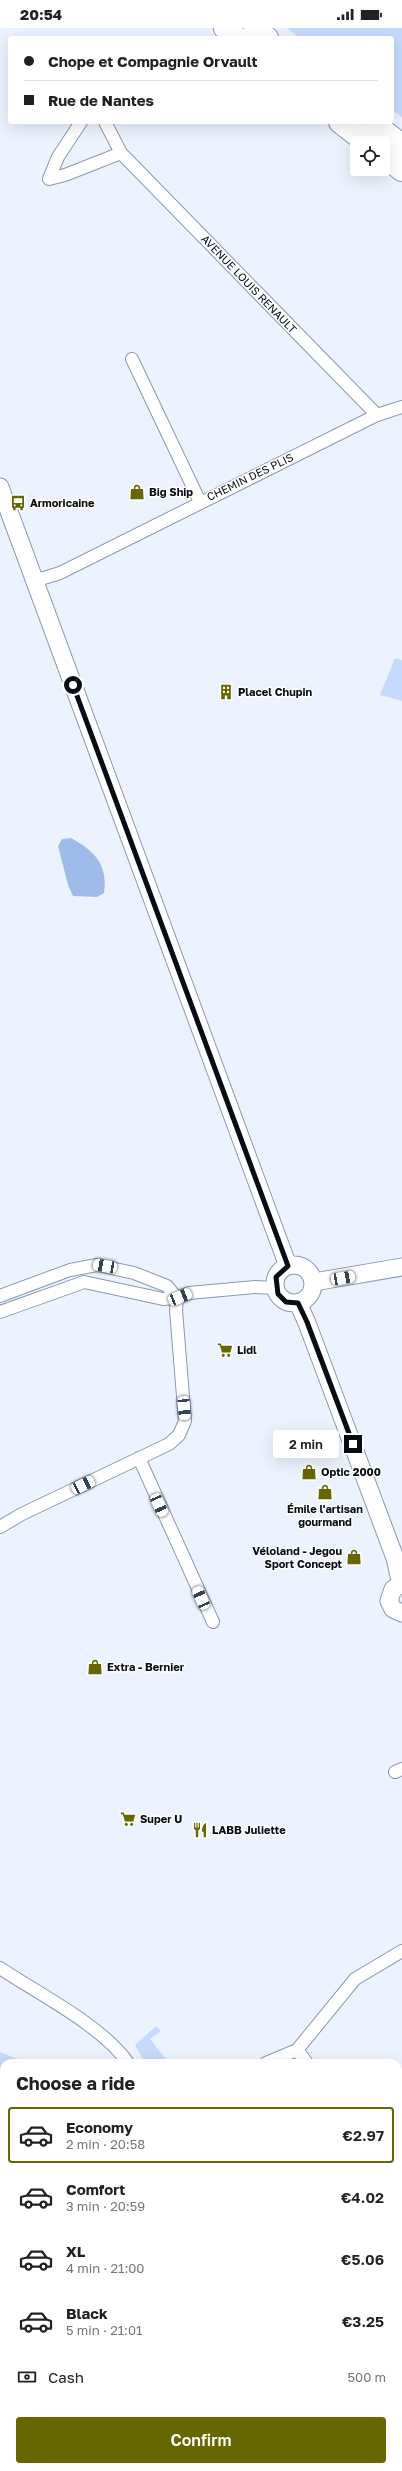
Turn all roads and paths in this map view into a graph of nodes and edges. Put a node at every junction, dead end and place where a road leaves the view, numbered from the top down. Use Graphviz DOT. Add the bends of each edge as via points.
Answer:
graph roads {
  1 [pos="225,28"];
  2 [pos="255,28"];
  3 [pos="235,36"];
  4 [pos="265,36"];
  5 [pos="80,124"];
  6 [pos="106,124"];
  7 [pos="343,124"];
  8 [pos="374,124"];
  9 [pos="358,136"];
  10 [pos="402,146"];
  11 [pos="121,153"];
  12 [pos="390,161"];
  13 [pos="402,170"];
  14 [pos="132,359"];
  15 [pos="402,407"];
  16 [pos="377,415"];
  17 [pos="0,487"];
  18 [pos="200,502"];
  19 [pos="34,581"];
  20 [pos="288,1266"];
  21 [pos="402,1267"];
  22 [pos="125,1270"];
  23 [pos="314,1282"];
  24 [pos="276,1288"];
  25 [pos="120,1290"];
  26 [pos="0,1296"];
  27 [pos="178,1298"];
  28 [pos="298,1303"];
  29 [pos="0,1312"];
  30 [pos="139,1458"];
  31 [pos="0,1527"];
  32 [pos="401,1585"];
  33 [pos="402,1613"];
  34 [pos="213,1622"];
  35 [pos="402,1951"];
  36 [pos="0,1968"];
  37 [pos="297,2050"];
  38 [pos="124,2059"];
  39 [pos="276,2059"];
  40 [pos="303,2059"];
  1 -- 3 [label="highway"];
  2 -- 4 [label="highway"];
  5 -- 11 [label="street" via="58,157 49,179"];
  6 -- 11 [label="street, AVENUE LOUIS RENAULT"];
  7 -- 9 [label="highway"];
  8 -- 10 [label="highway"];
  11 -- 16 [label="street, AVENUE LOUIS RENAULT"];
  12 -- 13 [label="highway"];
  14 -- 18 [label="street"];
  15 -- 16 [label="street, CHEMIN DES PLIS"];
  16 -- 18 [label="street, CHEMIN DES PLIS"];
  17 -- 19 [label="main road"];
  18 -- 19 [label="street, CHEMIN DES PLIS" via="60,573"];
  19 -- 20 [label="main road"];
  20 -- 23 [label="main road" via="309,1271"];
  20 -- 24 [label="main road" via="276,1277"];
  21 -- 23 [label="main road"];
  22 -- 25 [label="street" via="132,1284"];
  22 -- 25 [label="street" via="113,1272 111,1278"];
  22 -- 26 [label="street" via="97,1264 70,1270"];
  22 -- 27 [label="street" via="167,1286"];
  23 -- 28 [label="main road" via="314,1288 308,1298"];
  24 -- 27 [label="street" via="255,1287 189,1294"];
  24 -- 28 [label="main road" via="281,1298"];
  25 -- 27 [label="street" via="163,1299"];
  25 -- 29 [label="street" via="84,1282"];
  27 -- 30 [label="street" via="176,1310 185,1421 179,1435 169,1444"];
  28 -- 32 [label="main road" via="396,1558"];
  30 -- 31 [label="street"];
  30 -- 34 [label="street"];
  32 -- 33 [label="main road" via="393,1589 390,1601 393,1609"];
  35 -- 37 [label="street" via="355,1979"];
  36 -- 38 [label="street" via="97,2033"];
  37 -- 39 [label="street"];
  37 -- 40 [label="street"];
}
